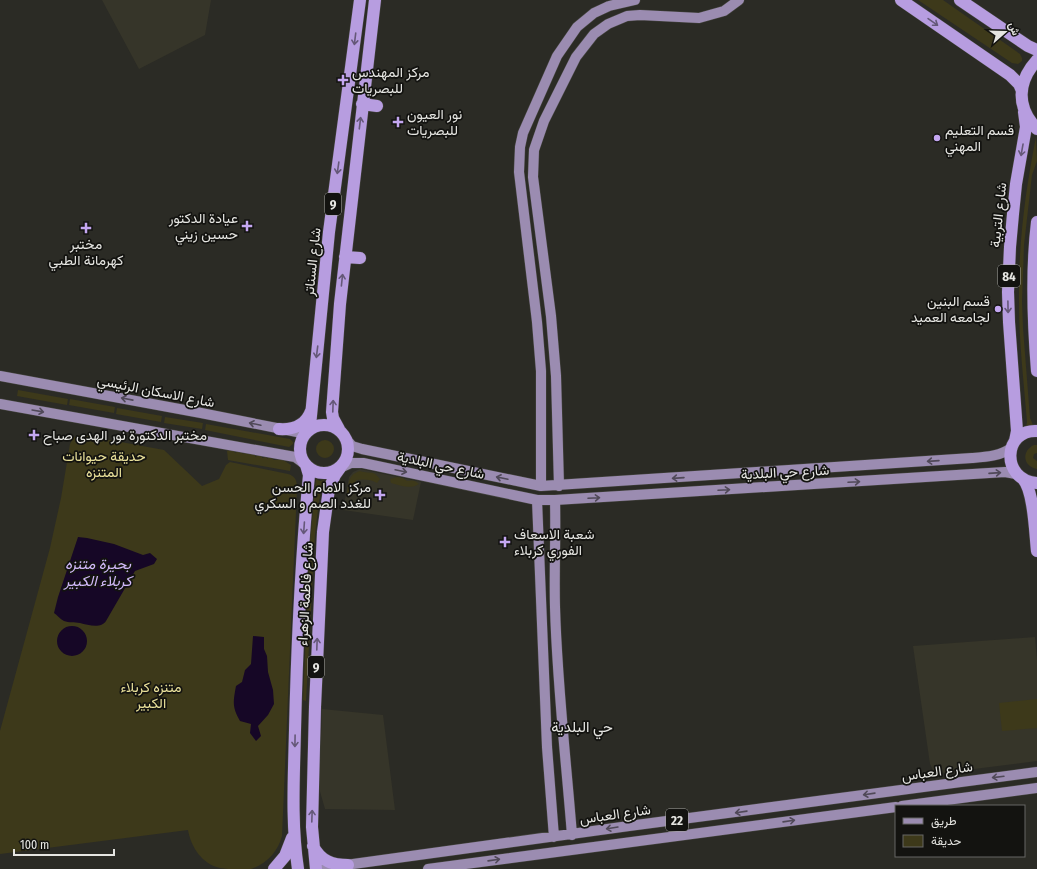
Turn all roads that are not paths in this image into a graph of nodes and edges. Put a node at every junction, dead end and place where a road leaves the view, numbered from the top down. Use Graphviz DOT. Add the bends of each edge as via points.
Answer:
graph roads {
  1 [pos="360,0"];
  2 [pos="375,0"];
  3 [pos="635,0"];
  4 [pos="739,0"];
  5 [pos="901,0"];
  6 [pos="960,0"];
  7 [pos="1032,48"];
  8 [pos="1037,60"];
  9 [pos="1022,91"];
  10 [pos="362,104"];
  11 [pos="377,106"];
  12 [pos="1024,112"];
  13 [pos="1037,129"];
  14 [pos="1037,222"];
  15 [pos="345,257"];
  16 [pos="360,258"];
  17 [pos="323,301"];
  18 [pos="340,304"];
  19 [pos="320,327"];
  20 [pos="337,329"];
  21 [pos="1037,371"];
  22 [pos="0,376"];
  23 [pos="0,404"];
  24 [pos="312,408"];
  25 [pos="337,426"];
  26 [pos="279,429"];
  27 [pos="1037,431"];
  28 [pos="307,432"];
  29 [pos="347,440"];
  30 [pos="1014,444"];
  31 [pos="972,458"];
  32 [pos="340,468"];
  33 [pos="456,468"];
  34 [pos="307,470"];
  35 [pos="469,471"];
  36 [pos="974,474"];
  37 [pos="1020,477"];
  38 [pos="454,483"];
  39 [pos="1037,483"];
  40 [pos="467,485"];
  41 [pos="541,486"];
  42 [pos="559,486"];
  43 [pos="538,500"];
  44 [pos="555,500"];
  45 [pos="1037,551"];
  46 [pos="296,699"];
  47 [pos="315,701"];
  48 [pos="296,716"];
  49 [pos="314,718"];
  50 [pos="1037,772"];
  51 [pos="1037,788"];
  52 [pos="910,805"];
  53 [pos="895,807"];
  54 [pos="294,823"];
  55 [pos="572,834"];
  56 [pos="554,837"];
  57 [pos="313,846"];
  58 [pos="348,865"];
  59 [pos="274,869"];
  60 [pos="298,869"];
  61 [pos="316,869"];
  62 [pos="428,869"];
  1 -- 17 [label="highway, شارع السناتر / 9, one-way" via="329,232"];
  2 -- 10 [label="highway, 9"];
  3 -- 41 [label="main road" via="609,6 583,20 577,27 554,62 523,133 520,147 519,172 541,371"];
  4 -- 42 [label="main road" via="724,11 699,18 627,16 608,24 594,34 576,57 544,121 534,150 533,177 551,316 556,376"];
  5 -- 9 [label="highway, one-way" via="1010,75"];
  6 -- 7 [label="highway"];
  8 -- 9 [label="highway, 84" via="1029,69"];
  9 -- 12 [label="highway, 84"];
  10 -- 11 [label="highway"];
  15 -- 10 [label="highway, 9, one-way"];
  12 -- 13 [label="highway"];
  12 -- 30 [label="highway, شارع التربية / 84, one-way" via="1026,127 1016,184 1009,262 1008,309 1017,430"];
  14 -- 21 [label="highway, 84" via="1034,289"];
  15 -- 16 [label="highway"];
  18 -- 15 [label="highway, 9, one-way"];
  17 -- 18 [label="highway" via="324,307 331,311"];
  17 -- 19 [label="highway, شارع السناتر / 9"];
  18 -- 20 [label="highway, 9"];
  19 -- 20 [label="highway" via="323,322 329,320 335,323"];
  19 -- 24 [label="highway, شارع السناتر / 9, one-way"];
  25 -- 20 [label="highway, 9, one-way" via="332,412"];
  26 -- 22 [label="main road, شارع الاسكان الرئيسي, one-way"];
  23 -- 34 [label="main road, one-way" via="295,457"];
  24 -- 26 [label="highway" via="308,418 301,425"];
  24 -- 28 [label="highway, شارع السناتر / 9"];
  25 -- 28 [label="highway" via="323,425"];
  25 -- 29 [label="highway, 9"];
  26 -- 28 [label="main road, شارع الاسكان الرئيسي" via="302,434"];
  27 -- 30 [label="highway" via="1027,432"];
  28 -- 34 [label="highway, 9" via="300,445"];
  29 -- 32 [label="highway, 9" via="349,452"];
  29 -- 33 [label="main road, شارع حي البلدية" via="359,449"];
  30 -- 31 [label="main road, شارع حي البلدية" via="1000,454"];
  30 -- 37 [label="highway, 84" via="1010,459"];
  31 -- 36 [label="main road" via="977,464"];
  31 -- 42 [label="main road, شارع حي البلدية, one-way"];
  32 -- 34 [label="highway" via="326,474"];
  32 -- 38 [label="main road, شارع حي البلدية, one-way" via="351,463 363,463"];
  47 -- 32 [label="highway, شارع فاطمة الزهراء / 9, one-way" via="326,508 331,483"];
  33 -- 35 [label="main road, شارع حي البلدية"];
  33 -- 38 [label="main road" via="458,477"];
  34 -- 46 [label="highway, شارع فاطمة الزهراء / 9, one-way"];
  35 -- 40 [label="main road" via="465,476"];
  41 -- 35 [label="main road, شارع حي البلدية, one-way"];
  36 -- 37 [label="main road, شارع حي البلدية, one-way" via="1005,472"];
  44 -- 36 [label="main road, شارع حي البلدية, one-way"];
  37 -- 39 [label="highway"];
  37 -- 45 [label="highway" via="1030,495"];
  38 -- 40 [label="main road, شارع حي البلدية"];
  40 -- 43 [label="main road, شارع حي البلدية"];
  41 -- 42 [label="main road, شارع حي البلدية"];
  43 -- 44 [label="main road, شارع حي البلدية"];
  43 -- 56 [label="main road" via="547,747"];
  44 -- 55 [label="main road" via="555,607"];
  46 -- 47 [label="highway" via="304,705"];
  46 -- 48 [label="highway, شارع فاطمة الزهراء / 9"];
  47 -- 49 [label="highway, شارع فاطمة الزهراء / 9"];
  48 -- 49 [label="highway" via="307,713"];
  48 -- 54 [label="highway, شارع فاطمة الزهراء / 9, one-way"];
  57 -- 49 [label="highway, شارع فاطمة الزهراء / 9, one-way"];
  50 -- 55 [label="main road, شارع العباس / 22, one-way"];
  51 -- 52 [label="main road"];
  62 -- 53 [label="main road, one-way"];
  54 -- 59 [label="highway" via="290,846"];
  54 -- 60 [label="highway, شارع فاطمة الزهراء / 9"];
  55 -- 56 [label="main road, شارع العباس / 22"];
  56 -- 58 [label="main road, شارع العباس / 22"];
  57 -- 58 [label="highway" via="326,861"];
  57 -- 61 [label="highway, شارع فاطمة الزهراء / 9"];
  58 -- 61 [label="main road, شارع العباس / 22"];
}
